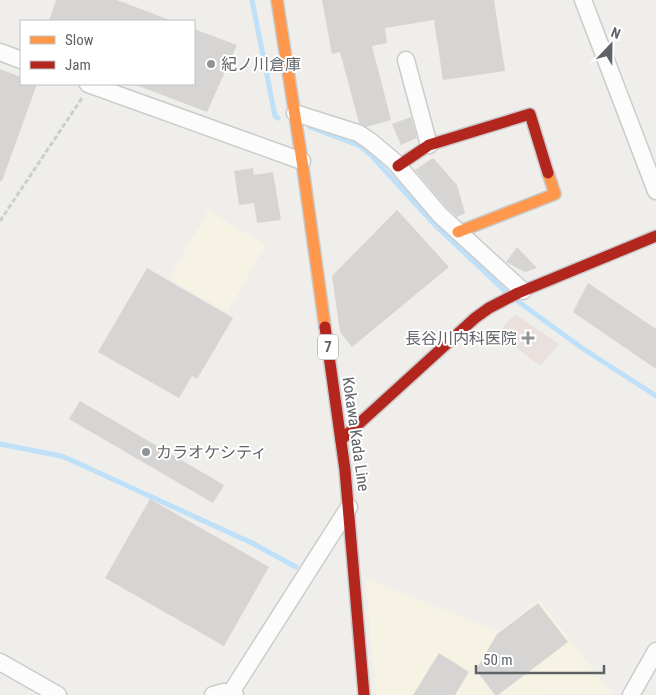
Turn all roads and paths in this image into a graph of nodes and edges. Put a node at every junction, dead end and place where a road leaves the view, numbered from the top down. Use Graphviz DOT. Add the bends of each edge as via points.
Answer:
graph roads {
  1 [pos="277,0"];
  2 [pos="583,0"];
  3 [pos="0,52"];
  4 [pos="20,60"];
  5 [pos="406,60"];
  6 [pos="88,85"];
  7 [pos="92,85"];
  8 [pos="295,113"];
  9 [pos="429,145"];
  10 [pos="302,161"];
  11 [pos="398,166"];
  12 [pos="656,191"];
  13 [pos="0,221"];
  14 [pos="458,232"];
  15 [pos="656,236"];
  16 [pos="521,292"];
  17 [pos="341,440"];
  18 [pos="350,507"];
  19 [pos="656,651"];
  20 [pos="0,662"];
  21 [pos="233,694"];
  22 [pos="58,695"];
  23 [pos="213,695"];
  24 [pos="364,695"];
  25 [pos="631,695"];
  1 -- 8 [label="street, Kokawa Kada Line / 7"];
  2 -- 12 [label="street"];
  3 -- 4 [label="street"];
  5 -- 9 [label="street"];
  6 -- 13 [label="path"];
  7 -- 10 [label="street"];
  8 -- 10 [label="street, Kokawa Kada Line / 7"];
  8 -- 11 [label="street" via="358,133"];
  9 -- 11 [label="street"];
  9 -- 14 [label="street" via="530,114 555,194"];
  10 -- 17 [label="street, Kokawa Kada Line / 7"];
  11 -- 14 [label="street"];
  14 -- 16 [label="street"];
  15 -- 16 [label="street"];
  16 -- 17 [label="street" via="475,318"];
  17 -- 18 [label="street, Kokawa Kada Line / 7"];
  18 -- 21 [label="street"];
  18 -- 24 [label="street, Kokawa Kada Line / 7"];
  19 -- 25 [label="street"];
  20 -- 22 [label="street"];
  21 -- 23 [label="street"];
}
